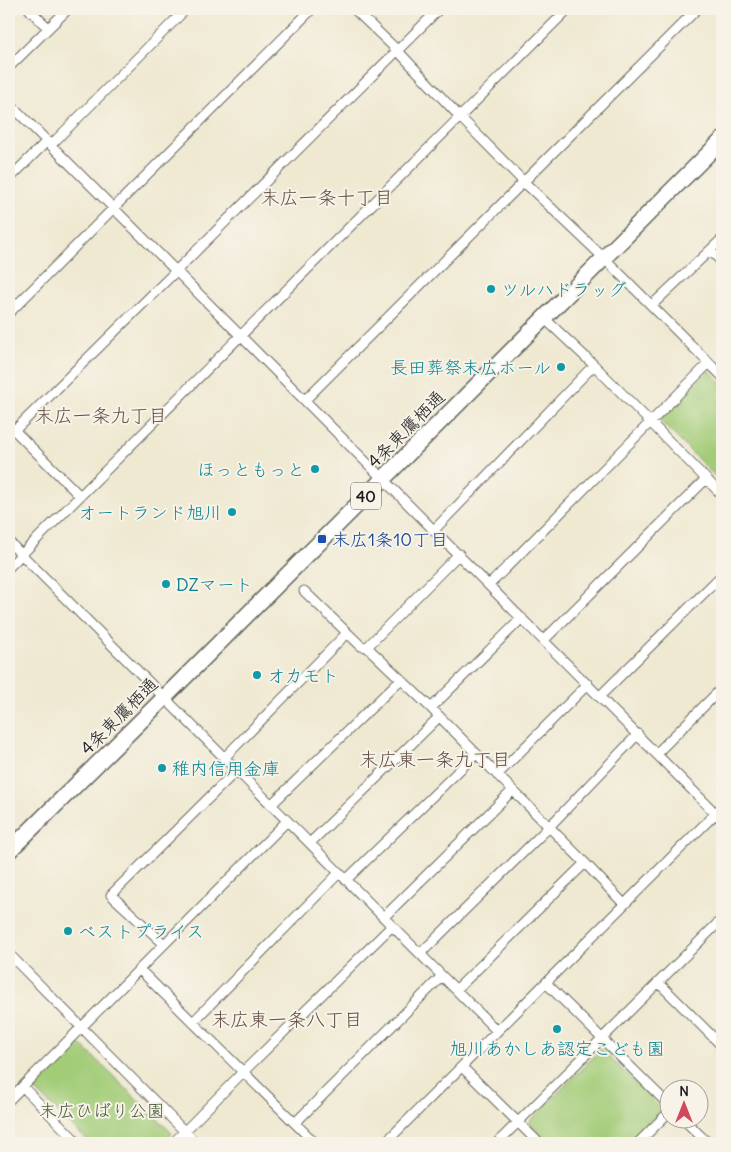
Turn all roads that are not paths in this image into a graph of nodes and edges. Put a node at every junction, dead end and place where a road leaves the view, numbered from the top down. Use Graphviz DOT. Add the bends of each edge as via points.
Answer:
graph roads {
  1 [pos="29,9"];
  2 [pos="68,9"];
  3 [pos="186,9"];
  4 [pos="312,9"];
  5 [pos="354,9"];
  6 [pos="439,9"];
  7 [pos="568,9"];
  8 [pos="697,9"];
  9 [pos="48,28"];
  10 [pos="397,50"];
  11 [pos="9,67"];
  12 [pos="9,103"];
  13 [pos="460,117"];
  14 [pos="722,140"];
  15 [pos="49,143"];
  16 [pos="9,179"];
  17 [pos="524,182"];
  18 [pos="114,208"];
  19 [pos="722,239"];
  20 [pos="711,251"];
  21 [pos="604,258"];
  22 [pos="722,262"];
  23 [pos="176,271"];
  24 [pos="652,305"];
  25 [pos="9,313"];
  26 [pos="544,318"];
  27 [pos="241,336"];
  28 [pos="709,362"];
  29 [pos="594,365"];
  30 [pos="722,376"];
  31 [pos="305,400"];
  32 [pos="650,423"];
  33 [pos="12,428"];
  34 [pos="383,479"];
  35 [pos="706,479"];
  36 [pos="80,496"];
  37 [pos="722,496"];
  38 [pos="434,530"];
  39 [pos="9,542"];
  40 [pos="21,554"];
  41 [pos="459,554"];
  42 [pos="9,567"];
  43 [pos="722,575"];
  44 [pos="489,585"];
  45 [pos="304,591"];
  46 [pos="522,618"];
  47 [pos="347,633"];
  48 [pos="544,640"];
  49 [pos="367,647"];
  50 [pos="401,679"];
  51 [pos="588,684"];
  52 [pos="722,688"];
  53 [pos="600,696"];
  54 [pos="164,698"];
  55 [pos="431,708"];
  56 [pos="439,717"];
  57 [pos="638,734"];
  58 [pos="658,753"];
  59 [pos="476,754"];
  60 [pos="224,758"];
  61 [pos="237,770"];
  62 [pos="497,775"];
  63 [pos="512,791"];
  64 [pos="271,805"];
  65 [pos="720,813"];
  66 [pos="287,820"];
  67 [pos="549,827"];
  68 [pos="310,843"];
  69 [pos="9,851"];
  70 [pos="585,863"];
  71 [pos="339,873"];
  72 [pos="346,880"];
  73 [pos="624,904"];
  74 [pos="384,917"];
  75 [pos="722,919"];
  76 [pos="392,926"];
  77 [pos="715,926"];
  78 [pos="722,934"];
  79 [pos="164,944"];
  80 [pos="9,954"];
  81 [pos="420,954"];
  82 [pos="139,969"];
  83 [pos="442,976"];
  84 [pos="659,982"];
  85 [pos="546,983"];
  86 [pos="456,990"];
  87 [pos="194,1022"];
  88 [pos="82,1027"];
  89 [pos="497,1031"];
  90 [pos="603,1039"];
  91 [pos="722,1046"];
  92 [pos="462,1067"];
  93 [pos="243,1072"];
  94 [pos="23,1087"];
  95 [pos="658,1094"];
  96 [pos="9,1100"];
  97 [pos="518,1122"];
  98 [pos="295,1123"];
  99 [pos="658,1123"];
  100 [pos="694,1130"];
  101 [pos="184,1132"];
  102 [pos="74,1142"];
  103 [pos="173,1143"];
  104 [pos="196,1143"];
  105 [pos="315,1143"];
  106 [pos="385,1143"];
  107 [pos="496,1143"];
  108 [pos="539,1143"];
  109 [pos="638,1143"];
  110 [pos="708,1143"];
  1 -- 9 [label="street"];
  2 -- 9 [label="street"];
  3 -- 15 [label="street"];
  4 -- 18 [label="street"];
  5 -- 10 [label="street"];
  6 -- 10 [label="street"];
  7 -- 13 [label="street"];
  8 -- 17 [label="street"];
  9 -- 11 [label="street"];
  10 -- 13 [label="street"];
  10 -- 23 [label="street"];
  12 -- 15 [label="street"];
  13 -- 17 [label="street"];
  13 -- 27 [label="street"];
  14 -- 21 [label="highway, 4条東鷹栖通 / 40"];
  15 -- 16 [label="street"];
  15 -- 18 [label="street"];
  17 -- 21 [label="street"];
  17 -- 31 [label="street"];
  18 -- 23 [label="street"];
  18 -- 25 [label="street"];
  19 -- 20 [label="street"];
  20 -- 22 [label="street"];
  20 -- 24 [label="street"];
  21 -- 24 [label="street"];
  21 -- 26 [label="highway, 4条東鷹栖通 / 40"];
  23 -- 27 [label="street"];
  23 -- 33 [label="street"];
  24 -- 28 [label="street"];
  26 -- 29 [label="street"];
  26 -- 34 [label="highway, 4条東鷹栖通 / 40"];
  27 -- 31 [label="street"];
  27 -- 36 [label="street"];
  28 -- 30 [label="street"];
  28 -- 32 [label="street"];
  29 -- 32 [label="street"];
  29 -- 38 [label="street"];
  31 -- 34 [label="street"];
  32 -- 35 [label="street"];
  32 -- 44 [label="street"];
  33 -- 36 [label="street"];
  34 -- 38 [label="street"];
  34 -- 54 [label="highway, 4条東鷹栖通 / 40"];
  35 -- 37 [label="street"];
  35 -- 48 [label="street"];
  36 -- 40 [label="street"];
  38 -- 41 [label="street"];
  39 -- 40 [label="street"];
  40 -- 42 [label="street"];
  40 -- 54 [label="street"];
  41 -- 44 [label="street"];
  41 -- 49 [label="street"];
  43 -- 53 [label="street"];
  44 -- 46 [label="street"];
  45 -- 47 [label="street"];
  46 -- 48 [label="street"];
  46 -- 55 [label="street"];
  47 -- 49 [label="street" via="361,646"];
  47 -- 60 [label="street"];
  48 -- 51 [label="street"];
  49 -- 50 [label="street"];
  50 -- 55 [label="street"];
  50 -- 64 [label="street"];
  51 -- 53 [label="street"];
  51 -- 62 [label="street"];
  52 -- 58 [label="street"];
  53 -- 57 [label="street"];
  54 -- 60 [label="street"];
  54 -- 69 [label="highway, 4条東鷹栖通 / 40"];
  55 -- 56 [label="street"];
  56 -- 59 [label="street"];
  56 -- 68 [label="street"];
  57 -- 58 [label="street"];
  57 -- 67 [label="street"];
  58 -- 65 [label="street"];
  59 -- 62 [label="street"];
  59 -- 72 [label="street"];
  60 -- 61 [label="street"];
  61 -- 64 [label="street"];
  61 -- 79 [label="street" via="110,895"];
  62 -- 63 [label="street"];
  63 -- 67 [label="street"];
  63 -- 74 [label="street"];
  64 -- 66 [label="street"];
  65 -- 73 [label="street"];
  66 -- 68 [label="street"];
  66 -- 79 [label="street"];
  67 -- 70 [label="street"];
  67 -- 81 [label="street"];
  68 -- 71 [label="street"];
  70 -- 73 [label="street"];
  70 -- 86 [label="street"];
  71 -- 72 [label="street"];
  71 -- 87 [label="street"];
  72 -- 74 [label="street"];
  73 -- 85 [label="street"];
  74 -- 76 [label="street"];
  75 -- 77 [label="street"];
  76 -- 81 [label="street"];
  76 -- 93 [label="street"];
  77 -- 78 [label="street"];
  77 -- 84 [label="street"];
  79 -- 82 [label="street"];
  80 -- 88 [label="street"];
  81 -- 83 [label="street"];
  82 -- 87 [label="street"];
  82 -- 88 [label="street"];
  83 -- 86 [label="street"];
  83 -- 98 [label="street"];
  84 -- 90 [label="street"];
  84 -- 91 [label="street"];
  85 -- 89 [label="street"];
  85 -- 90 [label="street"];
  86 -- 89 [label="street"];
  87 -- 93 [label="street"];
  88 -- 94 [label="street"];
  88 -- 101 [label="street"];
  89 -- 92 [label="street"];
  90 -- 95 [label="street"];
  90 -- 97 [label="street"];
  92 -- 97 [label="street"];
  92 -- 106 [label="street"];
  93 -- 98 [label="street"];
  93 -- 101 [label="street"];
  94 -- 96 [label="street"];
  94 -- 102 [label="street"];
  97 -- 107 [label="street"];
  97 -- 108 [label="street"];
  98 -- 105 [label="street"];
  99 -- 109 [label="street"];
  100 -- 110 [label="street"];
  101 -- 103 [label="street"];
  101 -- 104 [label="street"];
}
